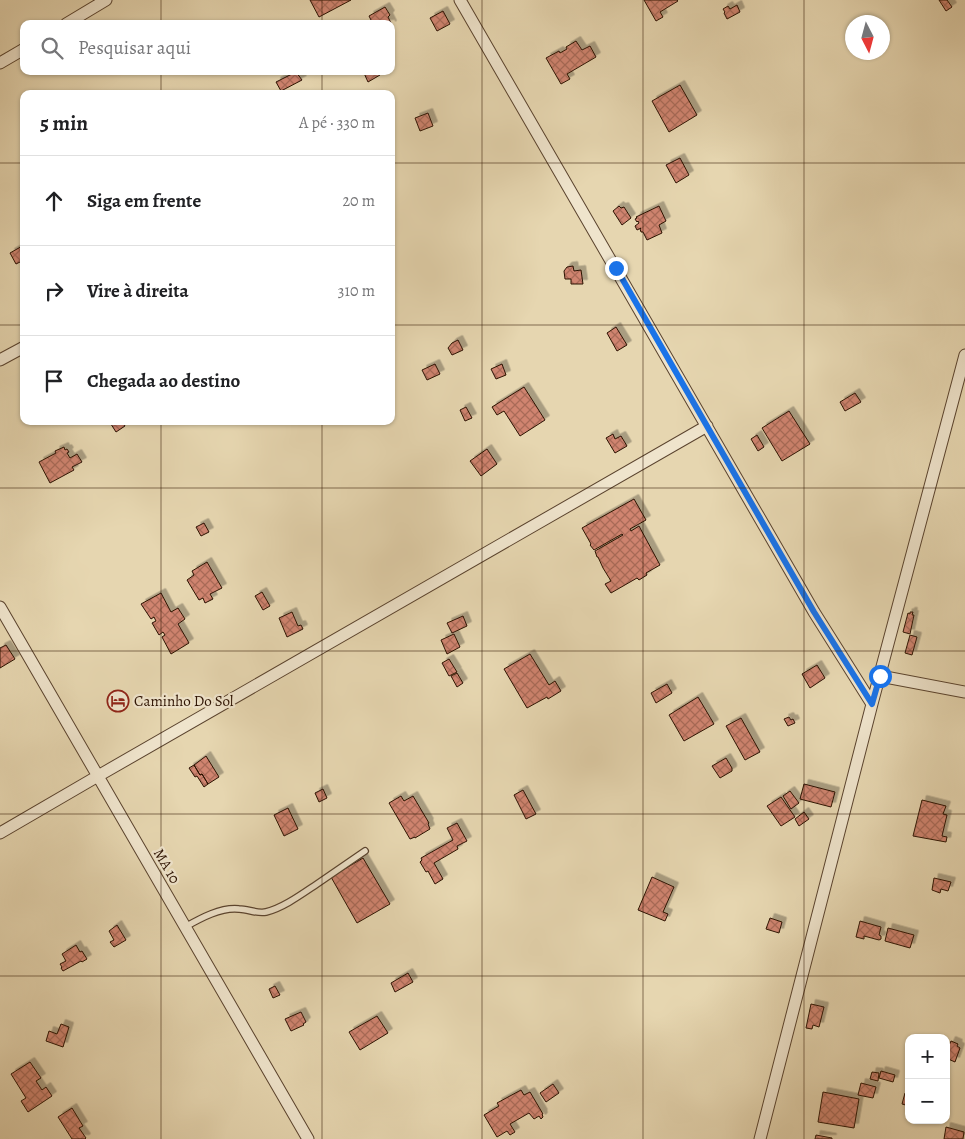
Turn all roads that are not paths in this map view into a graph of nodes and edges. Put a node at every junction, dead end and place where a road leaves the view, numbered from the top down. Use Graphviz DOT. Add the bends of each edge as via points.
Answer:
graph roads {
  1 [pos="106,0"];
  2 [pos="460,0"];
  3 [pos="73,20"];
  4 [pos="20,50"];
  5 [pos="0,62"];
  6 [pos="20,349"];
  7 [pos="965,355"];
  8 [pos="0,360"];
  9 [pos="707,426"];
  10 [pos="0,608"];
  11 [pos="880,676"];
  12 [pos="965,692"];
  13 [pos="872,704"];
  14 [pos="98,776"];
  15 [pos="0,833"];
  16 [pos="365,851"];
  17 [pos="185,927"];
  18 [pos="308,1139"];
  19 [pos="760,1139"];
  1 -- 3 [label="street"];
  2 -- 9 [label="street"];
  4 -- 5 [label="street"];
  6 -- 8 [label="street"];
  7 -- 11 [label="street"];
  9 -- 13 [label="street" via="814,612"];
  9 -- 14 [label="street"];
  10 -- 14 [label="street, MA 10"];
  11 -- 12 [label="street"];
  11 -- 13 [label="street"];
  13 -- 19 [label="street"];
  14 -- 15 [label="street"];
  14 -- 17 [label="street, MA 10"];
  16 -- 17 [label="lane" via="298,897 267,912 233,908"];
  17 -- 18 [label="street, MA 10"];
}
